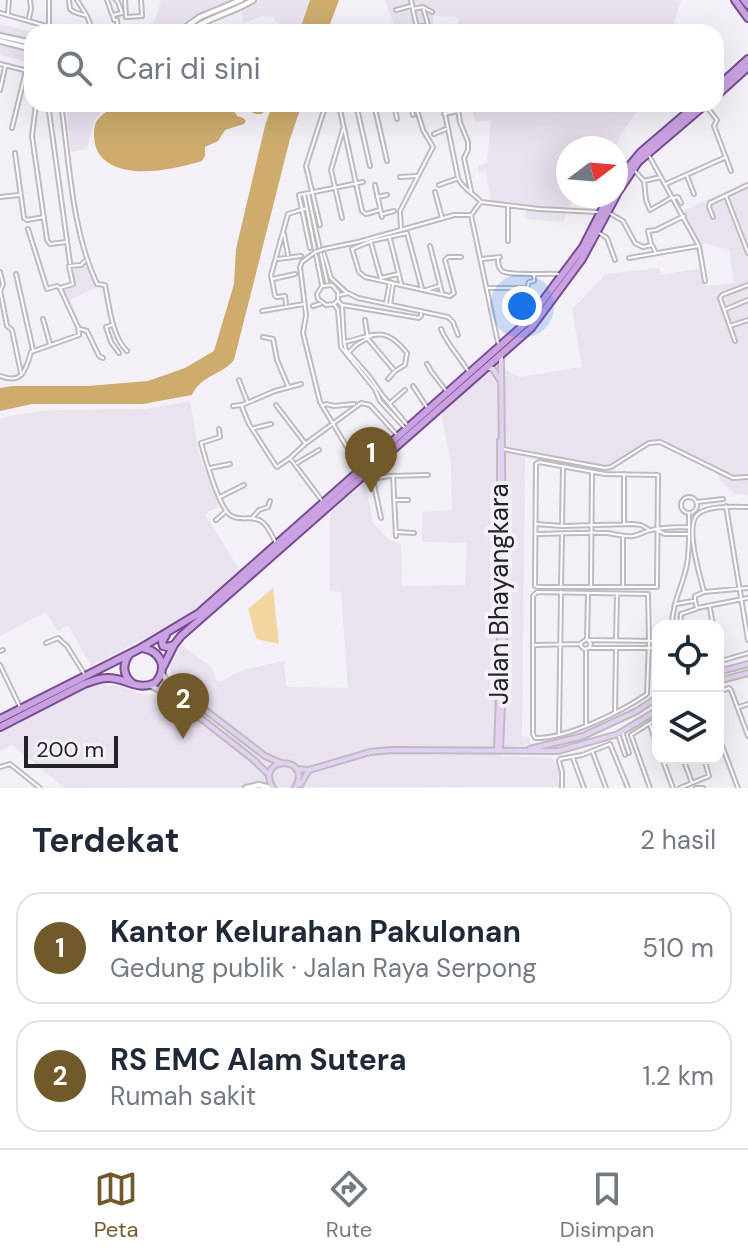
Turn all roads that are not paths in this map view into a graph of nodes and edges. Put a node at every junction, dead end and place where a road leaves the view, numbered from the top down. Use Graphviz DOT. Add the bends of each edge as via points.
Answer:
graph roads {
  1 [pos="9,0"];
  2 [pos="30,0"];
  3 [pos="49,0"];
  4 [pos="69,0"];
  5 [pos="77,0"];
  6 [pos="107,0"];
  7 [pos="116,0"];
  8 [pos="125,0"];
  9 [pos="141,0"];
  10 [pos="241,0"];
  11 [pos="253,0"];
  12 [pos="411,0"];
  13 [pos="735,0"];
  14 [pos="744,0"];
  15 [pos="748,5"];
  16 [pos="412,7"];
  17 [pos="423,7"];
  18 [pos="396,10"];
  19 [pos="432,12"];
  20 [pos="0,13"];
  21 [pos="123,13"];
  22 [pos="8,14"];
  23 [pos="113,15"];
  24 [pos="87,16"];
  25 [pos="748,18"];
  26 [pos="28,20"];
  27 [pos="41,24"];
  28 [pos="51,24"];
  29 [pos="90,24"];
  30 [pos="117,24"];
  31 [pos="190,24"];
  32 [pos="200,24"];
  33 [pos="417,24"];
  34 [pos="428,24"];
  35 [pos="0,38"];
  36 [pos="24,44"];
  37 [pos="748,59"];
  38 [pos="0,64"];
  39 [pos="6,66"];
  40 [pos="748,67"];
  41 [pos="24,70"];
  42 [pos="24,79"];
  43 [pos="724,81"];
  44 [pos="724,89"];
  45 [pos="0,90"];
  46 [pos="35,112"];
  47 [pos="49,112"];
  48 [pos="62,112"];
  49 [pos="323,112"];
  50 [pos="340,112"];
  51 [pos="358,112"];
  52 [pos="376,112"];
  53 [pos="396,112"];
  54 [pos="416,112"];
  55 [pos="454,112"];
  56 [pos="459,112"];
  57 [pos="688,112"];
  58 [pos="696,112"];
  59 [pos="712,112"];
  60 [pos="444,114"];
  61 [pos="397,119"];
  62 [pos="12,128"];
  63 [pos="343,128"];
  64 [pos="447,129"];
  65 [pos="434,134"];
  66 [pos="15,153"];
  67 [pos="647,153"];
  68 [pos="726,157"];
  69 [pos="387,161"];
  70 [pos="370,166"];
  71 [pos="628,168"];
  72 [pos="633,170"];
  73 [pos="731,171"];
  74 [pos="686,175"];
  75 [pos="418,176"];
  76 [pos="400,177"];
  77 [pos="661,177"];
  78 [pos="458,178"];
  79 [pos="628,178"];
  80 [pos="644,181"];
  81 [pos="363,182"];
  82 [pos="356,183"];
  83 [pos="375,185"];
  84 [pos="439,185"];
  85 [pos="665,185"];
  86 [pos="748,185"];
  87 [pos="334,188"];
  88 [pos="435,192"];
  89 [pos="471,192"];
  90 [pos="308,193"];
  91 [pos="694,194"];
  92 [pos="21,195"];
  93 [pos="387,195"];
  94 [pos="726,196"];
  95 [pos="0,197"];
  96 [pos="377,197"];
  97 [pos="673,198"];
  98 [pos="481,202"];
  99 [pos="681,203"];
  100 [pos="508,205"];
  101 [pos="307,208"];
  102 [pos="605,208"];
  103 [pos="607,208"];
  104 [pos="300,209"];
  105 [pos="394,211"];
  106 [pos="604,212"];
  107 [pos="381,214"];
  108 [pos="471,215"];
  109 [pos="684,216"];
  110 [pos="44,217"];
  111 [pos="713,217"];
  112 [pos="342,218"];
  113 [pos="442,219"];
  114 [pos="320,225"];
  115 [pos="28,229"];
  116 [pos="401,230"];
  117 [pos="597,232"];
  118 [pos="283,233"];
  119 [pos="389,237"];
  120 [pos="371,241"];
  121 [pos="508,241"];
  122 [pos="67,242"];
  123 [pos="652,245"];
  124 [pos="430,246"];
  125 [pos="699,246"];
  126 [pos="310,248"];
  127 [pos="656,253"];
  128 [pos="748,253"];
  129 [pos="324,254"];
  130 [pos="301,256"];
  131 [pos="289,257"];
  132 [pos="461,257"];
  133 [pos="629,258"];
  134 [pos="481,259"];
  135 [pos="87,260"];
  136 [pos="276,260"];
  137 [pos="615,260"];
  138 [pos="70,263"];
  139 [pos="0,272"];
  140 [pos="568,272"];
  141 [pos="399,273"];
  142 [pos="534,273"];
  143 [pos="16,274"];
  144 [pos="295,274"];
  145 [pos="381,279"];
  146 [pos="271,280"];
  147 [pos="705,281"];
  148 [pos="392,283"];
  149 [pos="421,283"];
  150 [pos="327,284"];
  151 [pos="402,285"];
  152 [pos="748,285"];
  153 [pos="322,286"];
  154 [pos="337,286"];
  155 [pos="407,286"];
  156 [pos="440,286"];
  157 [pos="60,288"];
  158 [pos="487,288"];
  159 [pos="0,290"];
  160 [pos="424,290"];
  161 [pos="348,293"];
  162 [pos="443,294"];
  163 [pos="338,297"];
  164 [pos="748,300"];
  165 [pos="305,303"];
  166 [pos="322,303"];
  167 [pos="286,304"];
  168 [pos="334,304"];
  169 [pos="388,304"];
  170 [pos="342,305"];
  171 [pos="313,306"];
  172 [pos="723,310"];
  173 [pos="262,311"];
  174 [pos="421,311"];
  175 [pos="43,319"];
  176 [pos="365,320"];
  177 [pos="748,320"];
  178 [pos="113,324"];
  179 [pos="341,327"];
  180 [pos="729,327"];
  181 [pos="78,328"];
  182 [pos="441,329"];
  183 [pos="458,335"];
  184 [pos="263,337"];
  185 [pos="367,337"];
  186 [pos="353,340"];
  187 [pos="735,341"];
  188 [pos="344,342"];
  189 [pos="50,345"];
  190 [pos="356,345"];
  191 [pos="34,351"];
  192 [pos="127,351"];
  193 [pos="500,351"];
  194 [pos="119,353"];
  195 [pos="349,353"];
  196 [pos="103,358"];
  197 [pos="427,364"];
  198 [pos="390,367"];
  199 [pos="486,367"];
  200 [pos="395,371"];
  201 [pos="470,374"];
  202 [pos="22,375"];
  203 [pos="0,376"];
  204 [pos="368,377"];
  205 [pos="239,380"];
  206 [pos="501,382"];
  207 [pos="301,384"];
  208 [pos="413,386"];
  209 [pos="288,388"];
  210 [pos="405,390"];
  211 [pos="379,393"];
  212 [pos="448,393"];
  213 [pos="248,403"];
  214 [pos="358,404"];
  215 [pos="389,404"];
  216 [pos="242,405"];
  217 [pos="276,405"];
  218 [pos="233,406"];
  219 [pos="321,406"];
  220 [pos="429,410"];
  221 [pos="401,420"];
  222 [pos="333,423"];
  223 [pos="271,424"];
  224 [pos="252,428"];
  225 [pos="219,429"];
  226 [pos="408,429"];
  227 [pos="399,437"];
  228 [pos="305,444"];
  229 [pos="501,449"];
  230 [pos="319,450"];
  231 [pos="290,458"];
  232 [pos="230,464"];
  233 [pos="296,464"];
  234 [pos="563,466"];
  235 [pos="209,468"];
  236 [pos="592,471"];
  237 [pos="367,474"];
  238 [pos="624,474"];
  239 [pos="428,475"];
  240 [pos="393,476"];
  241 [pos="748,477"];
  242 [pos="244,485"];
  243 [pos="219,497"];
  244 [pos="723,499"];
  245 [pos="394,500"];
  246 [pos="408,500"];
  247 [pos="270,501"];
  248 [pos="696,502"];
  249 [pos="324,503"];
  250 [pos="726,506"];
  251 [pos="748,507"];
  252 [pos="226,512"];
  253 [pos="689,513"];
  254 [pos="253,518"];
  255 [pos="381,518"];
  256 [pos="216,520"];
  257 [pos="536,524"];
  258 [pos="624,524"];
  259 [pos="591,525"];
  260 [pos="562,526"];
  261 [pos="689,527"];
  262 [pos="649,530"];
  263 [pos="658,530"];
  264 [pos="414,533"];
  265 [pos="562,533"];
  266 [pos="591,533"];
  267 [pos="535,534"];
  268 [pos="689,534"];
  269 [pos="624,536"];
  270 [pos="277,544"];
  271 [pos="561,587"];
  272 [pos="591,587"];
  273 [pos="623,588"];
  274 [pos="748,588"];
  275 [pos="739,589"];
  276 [pos="561,592"];
  277 [pos="704,592"];
  278 [pos="588,593"];
  279 [pos="617,593"];
  280 [pos="748,598"];
  281 [pos="741,599"];
  282 [pos="695,601"];
  283 [pos="674,604"];
  284 [pos="709,607"];
  285 [pos="697,608"];
  286 [pos="673,620"];
  287 [pos="680,620"];
  288 [pos="712,620"];
  289 [pos="167,633"];
  290 [pos="587,640"];
  291 [pos="748,640"];
  292 [pos="616,641"];
  293 [pos="649,641"];
  294 [pos="46,643"];
  295 [pos="581,644"];
  296 [pos="174,645"];
  297 [pos="534,645"];
  298 [pos="560,645"];
  299 [pos="649,648"];
  300 [pos="139,649"];
  301 [pos="588,649"];
  302 [pos="616,649"];
  303 [pos="131,653"];
  304 [pos="748,653"];
  305 [pos="724,660"];
  306 [pos="748,664"];
  307 [pos="0,665"];
  308 [pos="106,665"];
  309 [pos="724,670"];
  310 [pos="164,673"];
  311 [pos="748,673"];
  312 [pos="85,676"];
  313 [pos="110,678"];
  314 [pos="724,679"];
  315 [pos="132,683"];
  316 [pos="151,686"];
  317 [pos="160,689"];
  318 [pos="724,690"];
  319 [pos="652,701"];
  320 [pos="748,704"];
  321 [pos="737,707"];
  322 [pos="21,708"];
  323 [pos="615,712"];
  324 [pos="652,714"];
  325 [pos="0,719"];
  326 [pos="652,722"];
  327 [pos="649,724"];
  328 [pos="586,725"];
  329 [pos="0,727"];
  330 [pos="652,732"];
  331 [pos="620,733"];
  332 [pos="559,734"];
  333 [pos="748,736"];
  334 [pos="499,750"];
  335 [pos="527,750"];
  336 [pos="636,750"];
  337 [pos="724,751"];
  338 [pos="592,752"];
  339 [pos="627,754"];
  340 [pos="572,757"];
  341 [pos="617,757"];
  342 [pos="281,763"];
  343 [pos="664,764"];
  344 [pos="685,764"];
  345 [pos="706,764"];
  346 [pos="0,767"];
  347 [pos="296,769"];
  348 [pos="309,770"];
  349 [pos="269,775"];
  350 [pos="692,783"];
  351 [pos="259,785"];
  352 [pos="40,788"];
  353 [pos="246,788"];
  354 [pos="272,788"];
  355 [pos="296,788"];
  356 [pos="562,788"];
  357 [pos="584,788"];
  358 [pos="606,788"];
  359 [pos="628,788"];
  360 [pos="650,788"];
  361 [pos="673,788"];
  362 [pos="680,788"];
  363 [pos="696,788"];
  364 [pos="703,788"];
  365 [pos="738,788"];
  1 -- 22 [label="street"];
  2 -- 26 [label="street"];
  3 -- 28 [label="street"];
  4 -- 24 [label="street" via="72,11"];
  5 -- 24 [label="street"];
  6 -- 23 [label="street"];
  7 -- 21 [label="street"];
  8 -- 21 [label="street"];
  9 -- 21 [label="street" via="142,16"];
  10 -- 31 [label="street"];
  11 -- 32 [label="street"];
  12 -- 16 [label="street"];
  13 -- 25 [label="main road"];
  14 -- 15 [label="main road"];
  16 -- 17 [label="street"];
  16 -- 18 [label="street"];
  16 -- 33 [label="street"];
  17 -- 19 [label="street"];
  17 -- 34 [label="street"];
  20 -- 22 [label="street"];
  21 -- 23 [label="street"];
  22 -- 26 [label="street"];
  23 -- 30 [label="street"];
  24 -- 29 [label="street"];
  26 -- 27 [label="street"];
  35 -- 36 [label="street"];
  37 -- 43 [label="main road"];
  38 -- 39 [label="street"];
  39 -- 41 [label="street"];
  39 -- 45 [label="street"];
  40 -- 44 [label="main road"];
  42 -- 62 [label="street"];
  46 -- 110 [label="street" via="32,136"];
  47 -- 122 [label="street"];
  48 -- 135 [label="street"];
  49 -- 90 [label="street" via="306,166"];
  50 -- 63 [label="street"];
  51 -- 70 [label="street"];
  52 -- 69 [label="street"];
  53 -- 61 [label="street"];
  54 -- 75 [label="street" via="433,147"];
  55 -- 60 [label="street"];
  56 -- 89 [label="street" via="468,142 464,158"];
  57 -- 71 [label="main road"];
  58 -- 67 [label="main road"];
  59 -- 68 [label="street"];
  60 -- 64 [label="street"];
  63 -- 82 [label="street"];
  63 -- 87 [label="street" via="331,166"];
  64 -- 65 [label="street"];
  64 -- 78 [label="street"];
  66 -- 92 [label="street"];
  67 -- 72 [label="main road"];
  67 -- 77 [label="street"];
  68 -- 73 [label="street"];
  68 -- 74 [label="street"];
  72 -- 79 [label="main road"];
  72 -- 80 [label="street"];
  74 -- 85 [label="street"];
  74 -- 91 [label="street"];
  75 -- 76 [label="street"];
  75 -- 116 [label="street" via="400,211"];
  77 -- 80 [label="street"];
  77 -- 85 [label="street"];
  78 -- 84 [label="street"];
  78 -- 89 [label="street"];
  80 -- 97 [label="street" via="650,210"];
  81 -- 82 [label="street"];
  82 -- 87 [label="street"];
  82 -- 107 [label="street" via="363,213"];
  83 -- 96 [label="street"];
  85 -- 97 [label="street"];
  86 -- 94 [label="street"];
  87 -- 90 [label="street"];
  87 -- 112 [label="street"];
  88 -- 113 [label="street"];
  89 -- 98 [label="street"];
  90 -- 101 [label="street"];
  90 -- 104 [label="street" via="298,196"];
  90 -- 114 [label="street"];
  90 -- 150 [label="street"];
  92 -- 95 [label="street"];
  92 -- 110 [label="street" via="25,219"];
  93 -- 96 [label="street"];
  94 -- 111 [label="street" via="708,205"];
  94 -- 128 [label="street"];
  96 -- 107 [label="street"];
  97 -- 99 [label="street"];
  97 -- 109 [label="street"];
  98 -- 100 [label="street"];
  98 -- 108 [label="street"];
  100 -- 106 [label="street"];
  100 -- 121 [label="street"];
  101 -- 104 [label="street"];
  101 -- 153 [label="street"];
  102 -- 106 [label="main road"];
  103 -- 106 [label="main road"];
  104 -- 118 [label="street" via="289,213"];
  104 -- 126 [label="street"];
  105 -- 107 [label="street"];
  106 -- 117 [label="main road"];
  106 -- 123 [label="street" via="623,221 635,243"];
  106 -- 140 [label="main road"];
  108 -- 113 [label="street"];
  108 -- 134 [label="street"];
  109 -- 123 [label="street" via="648,231"];
  109 -- 125 [label="street"];
  110 -- 122 [label="street" via="48,242"];
  113 -- 116 [label="street"];
  115 -- 157 [label="street" via="47,288"];
  116 -- 165 [label="street, bridge" via="315,252 300,265"];
  117 -- 137 [label="street" via="607,238"];
  117 -- 140 [label="main road"];
  118 -- 131 [label="street"];
  118 -- 136 [label="street"];
  119 -- 120 [label="street"];
  119 -- 141 [label="street"];
  119 -- 149 [label="street" via="408,234"];
  120 -- 145 [label="street"];
  120 -- 145 [label="street" via="352,250 359,272"];
  122 -- 138 [label="street"];
  123 -- 127 [label="street"];
  124 -- 156 [label="street"];
  125 -- 127 [label="street"];
  125 -- 147 [label="street"];
  127 -- 133 [label="street"];
  129 -- 154 [label="street"];
  130 -- 131 [label="street"];
  131 -- 136 [label="street"];
  132 -- 162 [label="street" via="445,260 454,293"];
  134 -- 142 [label="street" via="499,258 502,271"];
  134 -- 158 [label="street"];
  135 -- 157 [label="street" via="69,266 74,283"];
  135 -- 178 [label="street" via="97,284 105,285"];
  136 -- 146 [label="street"];
  139 -- 159 [label="street"];
  140 -- 142 [label="street"];
  140 -- 193 [label="main road"];
  141 -- 145 [label="street"];
  141 -- 151 [label="street"];
  142 -- 158 [label="street" via="527,288"];
  143 -- 191 [label="street"];
  144 -- 146 [label="street"];
  145 -- 148 [label="street"];
  146 -- 167 [label="street" via="275,296 285,296"];
  148 -- 151 [label="street"];
  148 -- 169 [label="street"];
  149 -- 155 [label="street"];
  149 -- 160 [label="street"];
  150 -- 153 [label="street"];
  150 -- 154 [label="street"];
  151 -- 155 [label="street"];
  152 -- 172 [label="street" via="722,295"];
  153 -- 166 [label="street" via="317,294"];
  154 -- 161 [label="street"];
  154 -- 163 [label="street"];
  155 -- 160 [label="street"];
  156 -- 160 [label="street"];
  156 -- 162 [label="street"];
  157 -- 181 [label="street"];
  158 -- 193 [label="street"];
  159 -- 202 [label="street"];
  160 -- 162 [label="street"];
  161 -- 163 [label="street"];
  161 -- 169 [label="street"];
  163 -- 168 [label="street"];
  163 -- 170 [label="street"];
  164 -- 172 [label="street"];
  165 -- 173 [label="street"];
  165 -- 219 [label="street" via="303,333"];
  166 -- 168 [label="street"];
  166 -- 171 [label="street"];
  168 -- 179 [label="street"];
  169 -- 174 [label="street"];
  170 -- 174 [label="street" via="419,318"];
  170 -- 179 [label="street"];
  172 -- 180 [label="street"];
  174 -- 183 [label="street" via="448,317"];
  175 -- 189 [label="street"];
  176 -- 185 [label="street"];
  177 -- 180 [label="street"];
  178 -- 192 [label="street"];
  178 -- 194 [label="street" via="106,327"];
  179 -- 188 [label="street"];
  179 -- 204 [label="street" via="342,350"];
  180 -- 187 [label="street"];
  181 -- 189 [label="street" via="77,336"];
  181 -- 196 [label="street" via="87,331"];
  182 -- 201 [label="street"];
  184 -- 209 [label="street" via="273,339"];
  185 -- 186 [label="street"];
  185 -- 190 [label="street"];
  185 -- 198 [label="street"];
  185 -- 200 [label="street" via="393,338 406,351 405,365"];
  186 -- 188 [label="street"];
  186 -- 190 [label="street"];
  188 -- 195 [label="street"];
  189 -- 191 [label="street"];
  190 -- 195 [label="street"];
  191 -- 202 [label="street"];
  193 -- 199 [label="main road"];
  193 -- 201 [label="main road"];
  193 -- 206 [label="main road, Jalan Bhayangkara"];
  195 -- 204 [label="street"];
  197 -- 212 [label="street"];
  198 -- 200 [label="street"];
  198 -- 200 [label="street" via="388,379"];
  199 -- 206 [label="main road"];
  199 -- 237 [label="main road"];
  201 -- 212 [label="main road"];
  202 -- 203 [label="street"];
  204 -- 211 [label="street"];
  205 -- 213 [label="street"];
  206 -- 229 [label="main road, Jalan Bhayangkara"];
  207 -- 209 [label="street"];
  208 -- 220 [label="street"];
  209 -- 213 [label="street"];
  210 -- 215 [label="street"];
  211 -- 215 [label="street"];
  211 -- 221 [label="street" via="380,401"];
  212 -- 220 [label="main road"];
  213 -- 216 [label="street"];
  214 -- 219 [label="street"];
  214 -- 222 [label="street"];
  214 -- 227 [label="street" via="370,405"];
  215 -- 221 [label="street"];
  216 -- 218 [label="street"];
  216 -- 224 [label="street"];
  217 -- 228 [label="street"];
  219 -- 222 [label="street"];
  220 -- 226 [label="main road"];
  221 -- 226 [label="street"];
  222 -- 228 [label="street"];
  222 -- 237 [label="street"];
  223 -- 224 [label="street"];
  224 -- 231 [label="street" via="277,467"];
  225 -- 235 [label="street" via="221,436 201,443"];
  226 -- 227 [label="main road"];
  227 -- 237 [label="main road"];
  228 -- 231 [label="street"];
  229 -- 241 [label="street" via="605,468 660,442 733,478"];
  229 -- 334 [label="main road, Jalan Bhayangkara"];
  230 -- 233 [label="street"];
  231 -- 233 [label="street"];
  232 -- 235 [label="street"];
  233 -- 249 [label="street"];
  234 -- 236 [label="street"];
  234 -- 257 [label="street" via="537,463"];
  234 -- 260 [label="street"];
  235 -- 243 [label="street"];
  236 -- 238 [label="street"];
  236 -- 259 [label="street"];
  237 -- 240 [label="street"];
  237 -- 249 [label="main road"];
  237 -- 255 [label="street"];
  237 -- 296 [label="main road"];
  238 -- 258 [label="street"];
  238 -- 263 [label="street" via="659,477"];
  239 -- 240 [label="street"];
  240 -- 245 [label="street"];
  242 -- 243 [label="street"];
  243 -- 252 [label="street"];
  244 -- 248 [label="street"];
  245 -- 246 [label="street"];
  245 -- 264 [label="street" via="396,534"];
  247 -- 254 [label="street"];
  248 -- 253 [label="street"];
  248 -- 253 [label="street" via="688,497 682,501 682,509"];
  249 -- 270 [label="main road"];
  250 -- 251 [label="street"];
  250 -- 275 [label="street"];
  250 -- 277 [label="street" via="694,519"];
  252 -- 254 [label="street" via="238,519"];
  252 -- 256 [label="street"];
  253 -- 261 [label="street"];
  254 -- 270 [label="street"];
  257 -- 260 [label="street"];
  257 -- 267 [label="street"];
  258 -- 259 [label="street"];
  258 -- 262 [label="street"];
  259 -- 260 [label="street"];
  259 -- 266 [label="street"];
  261 -- 263 [label="street"];
  261 -- 268 [label="street"];
  262 -- 263 [label="street"];
  262 -- 269 [label="street"];
  263 -- 268 [label="street"];
  263 -- 273 [label="street" via="658,585"];
  265 -- 266 [label="street"];
  265 -- 267 [label="street"];
  265 -- 271 [label="street"];
  266 -- 269 [label="street"];
  266 -- 272 [label="street"];
  267 -- 271 [label="street" via="536,587"];
  268 -- 283 [label="street" via="687,565"];
  269 -- 273 [label="street"];
  270 -- 289 [label="main road" via="199,613"];
  271 -- 272 [label="street"];
  272 -- 273 [label="street"];
  274 -- 275 [label="street"];
  275 -- 277 [label="street"];
  275 -- 281 [label="street"];
  276 -- 278 [label="street"];
  276 -- 297 [label="street" via="533,596"];
  276 -- 298 [label="street"];
  277 -- 282 [label="street"];
  278 -- 279 [label="street"];
  278 -- 290 [label="street"];
  279 -- 292 [label="street"];
  279 -- 293 [label="street" via="649,596"];
  280 -- 281 [label="street"];
  281 -- 284 [label="street"];
  281 -- 291 [label="street"];
  282 -- 283 [label="street"];
  282 -- 285 [label="street"];
  283 -- 286 [label="street"];
  284 -- 285 [label="street"];
  284 -- 288 [label="street"];
  285 -- 287 [label="street" via="681,614"];
  289 -- 296 [label="main road" via="163,646"];
  289 -- 300 [label="main road"];
  290 -- 292 [label="street"];
  290 -- 295 [label="street"];
  290 -- 301 [label="street"];
  292 -- 293 [label="street"];
  293 -- 299 [label="street"];
  294 -- 312 [label="street" via="58,638"];
  295 -- 298 [label="street"];
  295 -- 301 [label="street"];
  296 -- 310 [label="main road"];
  297 -- 298 [label="street"];
  297 -- 332 [label="street" via="533,734 537,739"];
  298 -- 332 [label="street"];
  299 -- 302 [label="street"];
  299 -- 323 [label="street" via="648,693"];
  300 -- 303 [label="main road"];
  300 -- 310 [label="main road" via="155,652"];
  301 -- 302 [label="street"];
  301 -- 328 [label="street"];
  302 -- 323 [label="street"];
  303 -- 308 [label="main road"];
  303 -- 315 [label="main road" via="124,668"];
  304 -- 305 [label="street"];
  306 -- 309 [label="main road"];
  307 -- 322 [label="street"];
  308 -- 312 [label="main road"];
  308 -- 313 [label="main road" via="115,669"];
  310 -- 316 [label="main road"];
  310 -- 317 [label="main road"];
  310 -- 342 [label="main road" via="265,756"];
  311 -- 314 [label="main road"];
  312 -- 322 [label="main road"];
  313 -- 315 [label="main road"];
  313 -- 329 [label="main road" via="84,684"];
  315 -- 316 [label="main road"];
  316 -- 317 [label="main road"];
  317 -- 349 [label="main road"];
  318 -- 321 [label="street" via="731,690"];
  319 -- 335 [label="main road" via="583,736"];
  320 -- 321 [label="street"];
  321 -- 333 [label="street"];
  322 -- 325 [label="main road"];
  323 -- 328 [label="street"];
  324 -- 331 [label="main road"];
  326 -- 327 [label="street"];
  327 -- 330 [label="street"];
  327 -- 336 [label="street" via="631,735"];
  328 -- 332 [label="street"];
  331 -- 335 [label="main road" via="558,751"];
  331 -- 339 [label="street"];
  334 -- 335 [label="main road"];
  334 -- 348 [label="main road" via="370,752"];
  336 -- 339 [label="street"];
  336 -- 360 [label="street"];
  337 -- 365 [label="street"];
  338 -- 340 [label="street"];
  338 -- 341 [label="street" via="610,744"];
  338 -- 358 [label="street"];
  339 -- 341 [label="street"];
  340 -- 356 [label="street" via="559,760"];
  340 -- 357 [label="street"];
  341 -- 359 [label="street"];
  342 -- 347 [label="main road"];
  342 -- 349 [label="main road"];
  343 -- 361 [label="street"];
  344 -- 350 [label="street"];
  345 -- 350 [label="street" via="709,776"];
  346 -- 352 [label="street" via="9,764"];
  347 -- 348 [label="main road"];
  347 -- 355 [label="main road"];
  348 -- 355 [label="main road"];
  349 -- 351 [label="street"];
  349 -- 354 [label="main road"];
  350 -- 362 [label="street"];
  351 -- 353 [label="street"];
  351 -- 354 [label="street"];
  363 -- 364 [label="street"];
}
